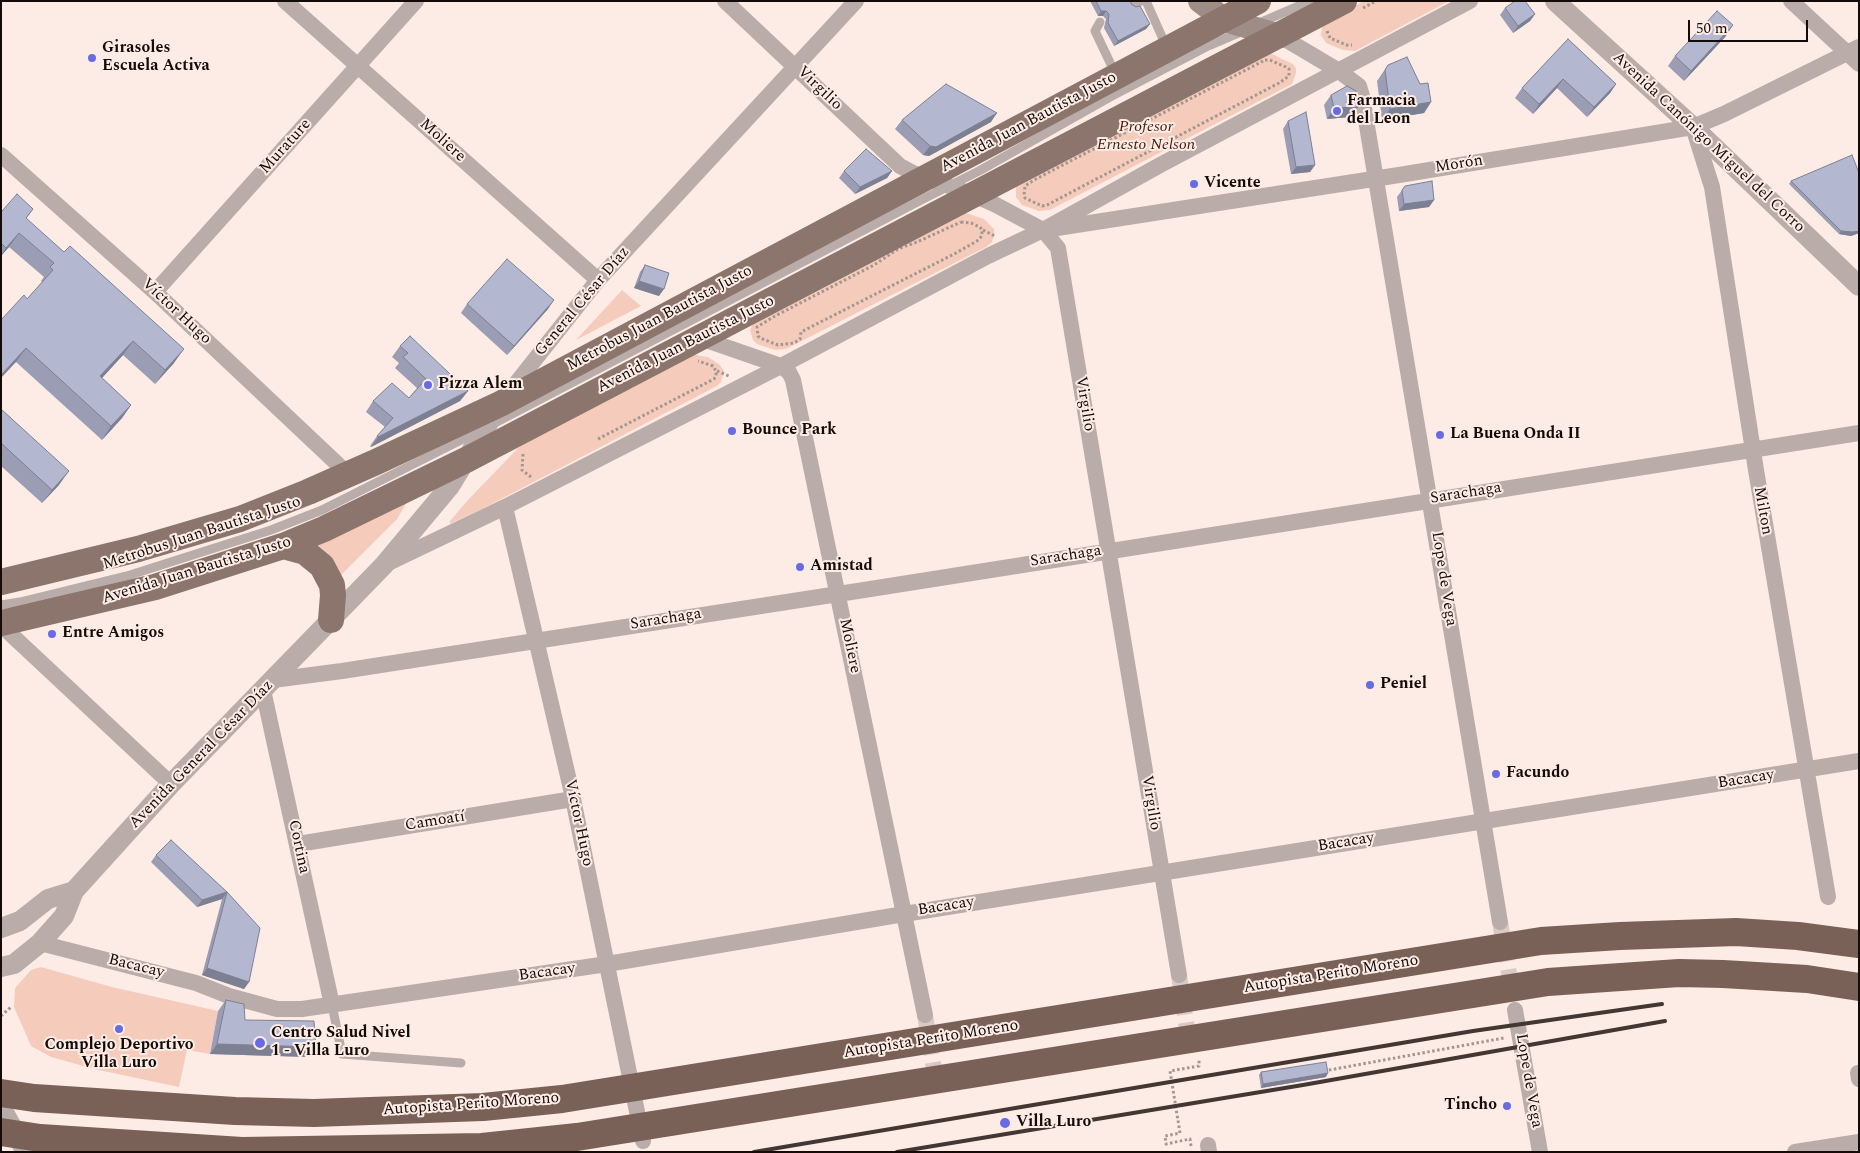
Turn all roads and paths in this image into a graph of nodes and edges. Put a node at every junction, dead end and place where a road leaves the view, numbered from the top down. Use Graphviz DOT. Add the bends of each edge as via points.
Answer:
graph roads {
  1 [pos="285,1"];
  2 [pos="416,1"];
  3 [pos="725,1"];
  4 [pos="856,1"];
  5 [pos="1146,1"];
  6 [pos="1200,1"];
  7 [pos="1258,1"];
  8 [pos="1310,1"];
  9 [pos="1344,1"];
  10 [pos="1470,1"];
  11 [pos="1555,1"];
  12 [pos="1791,1"];
  13 [pos="1225,20"];
  14 [pos="1100,22"];
  15 [pos="1251,27"];
  16 [pos="1328,28"];
  17 [pos="1280,36"];
  18 [pos="1356,43"];
  19 [pos="1173,46"];
  20 [pos="1853,50"];
  21 [pos="1859,64"];
  22 [pos="358,66"];
  23 [pos="795,66"];
  24 [pos="1339,71"];
  25 [pos="1116,76"];
  26 [pos="1693,127"];
  27 [pos="1,155"];
  28 [pos="1377,178"];
  29 [pos="938,182"];
  30 [pos="974,195"];
  31 [pos="1025,198"];
  32 [pos="982,230"];
  33 [pos="1043,230"];
  34 [pos="994,235"];
  35 [pos="1851,268"];
  36 [pos="598,280"];
  37 [pos="1859,286"];
  38 [pos="155,292"];
  39 [pos="695,350"];
  40 [pos="782,366"];
  41 [pos="716,371"];
  42 [pos="724,374"];
  43 [pos="500,404"];
  44 [pos="485,429"];
  45 [pos="1859,433"];
  46 [pos="594,442"];
  47 [pos="527,450"];
  48 [pos="1752,450"];
  49 [pos="468,459"];
  50 [pos="348,474"];
  51 [pos="535,474"];
  52 [pos="531,478"];
  53 [pos="522,482"];
  54 [pos="1430,500"];
  55 [pos="505,507"];
  56 [pos="283,546"];
  57 [pos="1108,551"];
  58 [pos="384,564"];
  59 [pos="1,582"];
  60 [pos="838,594"];
  61 [pos="1,606"];
  62 [pos="331,620"];
  63 [pos="1,624"];
  64 [pos="536,640"];
  65 [pos="268,685"];
  66 [pos="1859,762"];
  67 [pos="1806,770"];
  68 [pos="171,784"];
  69 [pos="573,799"];
  70 [pos="1484,822"];
  71 [pos="298,844"];
  72 [pos="1162,873"];
  73 [pos="74,891"];
  74 [pos="1828,897"];
  75 [pos="904,914"];
  76 [pos="1500,922"];
  77 [pos="1,928"];
  78 [pos="40,943"];
  79 [pos="1859,944"];
  80 [pos="607,964"];
  81 [pos="1,967"];
  82 [pos="1178,974"];
  83 [pos="1859,987"];
  84 [pos="332,1005"];
  85 [pos="11,1007"];
  86 [pos="1515,1010"];
  87 [pos="925,1015"];
  88 [pos="1,1016"];
  89 [pos="1520,1036"];
  90 [pos="461,1063"];
  91 [pos="1199,1066"];
  92 [pos="1315,1073"];
  93 [pos="1,1093"];
  94 [pos="1,1107"];
  95 [pos="1,1132"];
  96 [pos="1190,1139"];
  97 [pos="643,1141"];
  98 [pos="1859,1142"];
  99 [pos="26,1152"];
  100 [pos="1540,1152"];
  101 [pos="1795,1152"];
  1 -- 22 [label="street, Moliere"];
  2 -- 22 [label="street, Murature"];
  3 -- 23 [label="street, Virgilio"];
  4 -- 23 [label="street, General César Díaz"];
  5 -- 19 [label="lane" via="1163,39"];
  6 -- 13 [label="main road"];
  7 -- 13 [label="main road, Avenida Juan Bautista Justo"];
  8 -- 15 [label="lane, Metrobus Juan Bautista Justo"];
  9 -- 17 [label="main road, Avenida Juan Bautista Justo"];
  10 -- 24 [label="street"];
  11 -- 26 [label="street, Avenida Canónigo Miguel del Corro"];
  12 -- 20 [label="street"];
  13 -- 15 [label="main road"];
  13 -- 19 [label="main road, Avenida Juan Bautista Justo"];
  14 -- 25 [label="lane" via="1095,31"];
  15 -- 17 [label="main road"];
  15 -- 29 [label="lane, Metrobus Juan Bautista Justo" via="1110,97 1033,141"];
  16 -- 18 [label="path" via="1330,38 1346,45"];
  17 -- 24 [label="street, Lope de Vega"];
  17 -- 30 [label="main road, Avenida Juan Bautista Justo"];
  19 -- 25 [label="main road, Avenida Juan Bautista Justo"];
  20 -- 21 [label="street"];
  20 -- 26 [label="street, Morón"];
  22 -- 36 [label="street, Moliere"];
  22 -- 38 [label="street, Murature"];
  23 -- 29 [label="street, Virgilio" via="900,166"];
  23 -- 36 [label="street, General César Díaz"];
  24 -- 28 [label="street, Lope de Vega" via="1359,86"];
  24 -- 33 [label="street"];
  25 -- 29 [label="main road, Avenida Juan Bautista Justo"];
  26 -- 28 [label="street, Morón"];
  26 -- 35 [label="street, Avenida Canónigo Miguel del Corro"];
  26 -- 48 [label="street, Milton" via="1712,187"];
  27 -- 38 [label="street, Víctor Hugo"];
  28 -- 33 [label="street, Morón"];
  28 -- 54 [label="street, Lope de Vega"];
  29 -- 30 [label="street, Virgilio"];
  29 -- 43 [label="main road, Avenida Juan Bautista Justo"];
  29 -- 44 [label="lane, Metrobus Juan Bautista Justo"];
  30 -- 33 [label="street, Virgilio"];
  30 -- 39 [label="main road, Avenida Juan Bautista Justo"];
  31 -- 31 [label="path" via="1047,205 1279,83 1289,76 1289,69 1270,60 1258,62 1034,180 1025,186"];
  32 -- 32 [label="path" via="971,223 960,222 898,249 874,265 764,322 757,327 758,336 778,345 794,342 800,338 801,332 977,241"];
  32 -- 34 [label="path"];
  33 -- 40 [label="street"];
  33 -- 57 [label="street, Virgilio" via="1060,255"];
  35 -- 37 [label="street, Avenida Canónigo Miguel del Corro"];
  36 -- 43 [label="street, General César Díaz"];
  38 -- 50 [label="street, Víctor Hugo"];
  39 -- 40 [label="street"];
  39 -- 41 [label="path" via="696,361 713,366"];
  39 -- 49 [label="main road, Avenida Juan Bautista Justo"];
  40 -- 55 [label="street"];
  40 -- 60 [label="street, Moliere" via="793,380"];
  41 -- 42 [label="path"];
  41 -- 46 [label="path" via="716,376 708,382"];
  43 -- 44 [label="street, General César Díaz"];
  43 -- 50 [label="main road, Avenida Juan Bautista Justo"];
  44 -- 49 [label="street, General César Díaz"];
  44 -- 61 [label="lane, Metrobus Juan Bautista Justo" via="322,510 271,530 130,575"];
  45 -- 48 [label="street, Sarachaga"];
  47 -- 52 [label="path" via="522,470"];
  48 -- 54 [label="street, Sarachaga"];
  48 -- 67 [label="street, Milton"];
  49 -- 56 [label="main road, Avenida Juan Bautista Justo" via="324,530"];
  49 -- 58 [label="street, General César Díaz" via="450,486"];
  50 -- 59 [label="main road, Avenida Juan Bautista Justo" via="308,492 199,531"];
  51 -- 52 [label="path"];
  52 -- 53 [label="path"];
  54 -- 57 [label="street, Sarachaga"];
  54 -- 70 [label="street, Lope de Vega"];
  55 -- 58 [label="street"];
  55 -- 64 [label="street, Víctor Hugo"];
  56 -- 62 [label="main road" via="305,552 328,575 332,590"];
  56 -- 63 [label="main road, Avenida Juan Bautista Justo" via="154,587"];
  57 -- 60 [label="street, Sarachaga"];
  57 -- 72 [label="street, Virgilio"];
  58 -- 62 [label="street, General César Díaz"];
  60 -- 64 [label="street, Sarachaga"];
  60 -- 75 [label="street, Moliere"];
  62 -- 65 [label="street, Avenida General César Díaz"];
  63 -- 68 [label="street"];
  64 -- 65 [label="street, Sarachaga"];
  64 -- 69 [label="street, Víctor Hugo"];
  65 -- 68 [label="street, Avenida General César Díaz"];
  65 -- 71 [label="street, Cortina"];
  66 -- 67 [label="street, Bacacay"];
  67 -- 70 [label="street, Bacacay"];
  67 -- 74 [label="street, Milton"];
  68 -- 73 [label="street, Avenida General César Díaz"];
  69 -- 71 [label="street, Camoatí"];
  69 -- 80 [label="street, Víctor Hugo"];
  70 -- 72 [label="street, Bacacay"];
  70 -- 76 [label="street, Lope de Vega"];
  71 -- 84 [label="street, Cortina"];
  72 -- 75 [label="street, Bacacay"];
  72 -- 82 [label="street, Virgilio"];
  73 -- 77 [label="street" via="48,898 20,921"];
  73 -- 78 [label="street, Avenida General César Díaz" via="64,916"];
  75 -- 80 [label="street, Bacacay"];
  75 -- 87 [label="street, Moliere"];
  78 -- 81 [label="street, Avenida General César Díaz" via="14,964"];
  78 -- 84 [label="street, Bacacay" via="196,983 277,1009"];
  79 -- 93 [label="highway, Autopista Perito Moreno" via="1736,932 1541,941 571,1098 483,1107 235,1112"];
  80 -- 84 [label="street, Bacacay"];
  80 -- 97 [label="street, Víctor Hugo"];
  83 -- 95 [label="highway" via="1807,979 1723,974 1548,982 577,1137 482,1147 242,1150 40,1138"];
  84 -- 90 [label="lane" via="342,1054"];
  85 -- 88 [label="path"];
  86 -- 89 [label="street, Lope de Vega"];
  89 -- 92 [label="path"];
  89 -- 100 [label="street, Lope de Vega"];
  91 -- 96 [label="path" via="1170,1071 1180,1133 1165,1136 1166,1144"];
  94 -- 99 [label="street"];
  98 -- 101 [label="street"];
}
